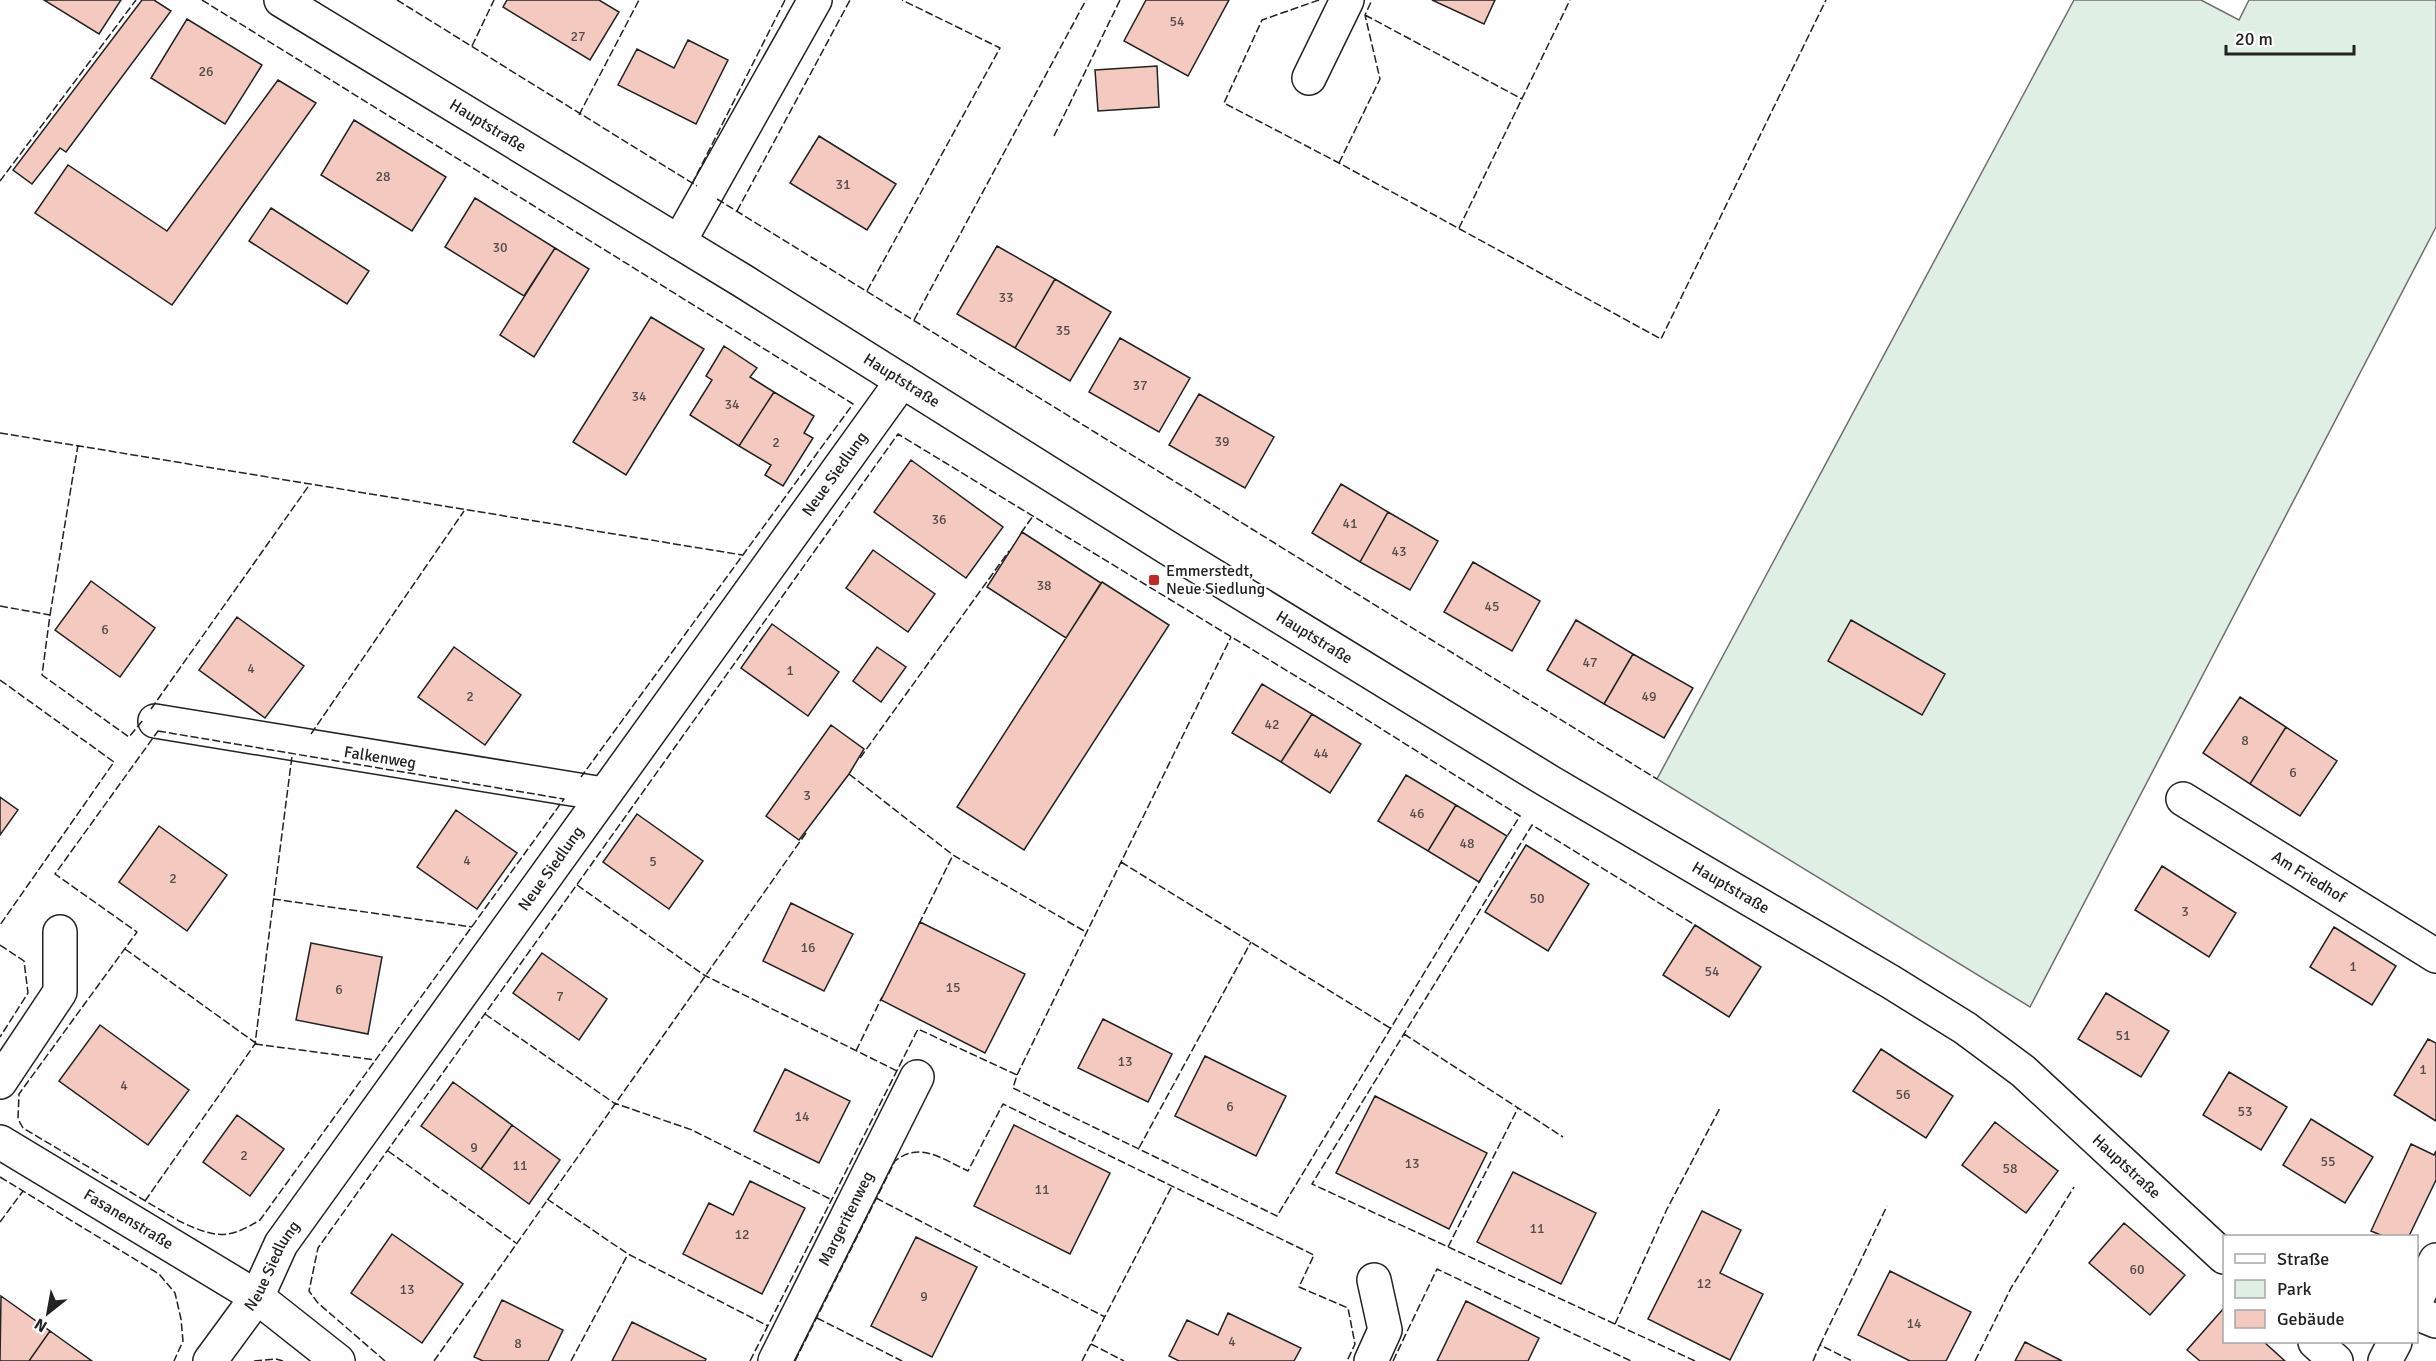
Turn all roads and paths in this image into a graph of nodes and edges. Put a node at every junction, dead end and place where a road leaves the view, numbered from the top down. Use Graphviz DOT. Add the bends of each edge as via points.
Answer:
graph roads {
  1 [pos="281,0"];
  2 [pos="815,0"];
  3 [pos="1347,0"];
  4 [pos="1309,78"];
  5 [pos="679,242"];
  6 [pos="902,381"];
  7 [pos="155,721"];
  8 [pos="603,794"];
  9 [pos="2184,799"];
  10 [pos="60,932"];
  11 [pos="2436,956"];
  12 [pos="917,1077"];
  13 [pos="0,1082"];
  14 [pos="0,1142"];
  15 [pos="2223,1256"];
  16 [pos="2436,1260"];
  17 [pos="1374,1281"];
  18 [pos="2418,1296"];
  19 [pos="257,1297"];
  20 [pos="2418,1313"];
  21 [pos="2436,1321"];
  22 [pos="2317,1343"];
  23 [pos="2394,1343"];
  24 [pos="210,1361"];
  25 [pos="338,1361"];
  26 [pos="775,1361"];
  27 [pos="1371,1361"];
  28 [pos="2336,1361"];
  29 [pos="2385,1361"];
  1 -- 5 [label="street, Hauptstraße"];
  2 -- 5 [label="street"];
  3 -- 4 [label="street"];
  5 -- 6 [label="street, Hauptstraße"];
  6 -- 8 [label="street, Neue Siedlung"];
  6 -- 15 [label="street, Hauptstraße" via="1550,782 1965,1028 2023,1071"];
  7 -- 8 [label="street, Falkenweg"];
  8 -- 19 [label="street, Neue Siedlung" via="281,1244"];
  9 -- 11 [label="street, Am Friedhof"];
  10 -- 13 [label="street" via="60,992"];
  12 -- 26 [label="street, Margeritenweg"];
  14 -- 19 [label="street, Fasanenstraße"];
  16 -- 18 [label="street"];
  17 -- 27 [label="street" via="1386,1330"];
  19 -- 24 [label="street, Neue Siedlung"];
  19 -- 25 [label="street, Fasanenstraße"];
  20 -- 21 [label="street"];
  22 -- 28 [label="street"];
  23 -- 29 [label="street"];
}
